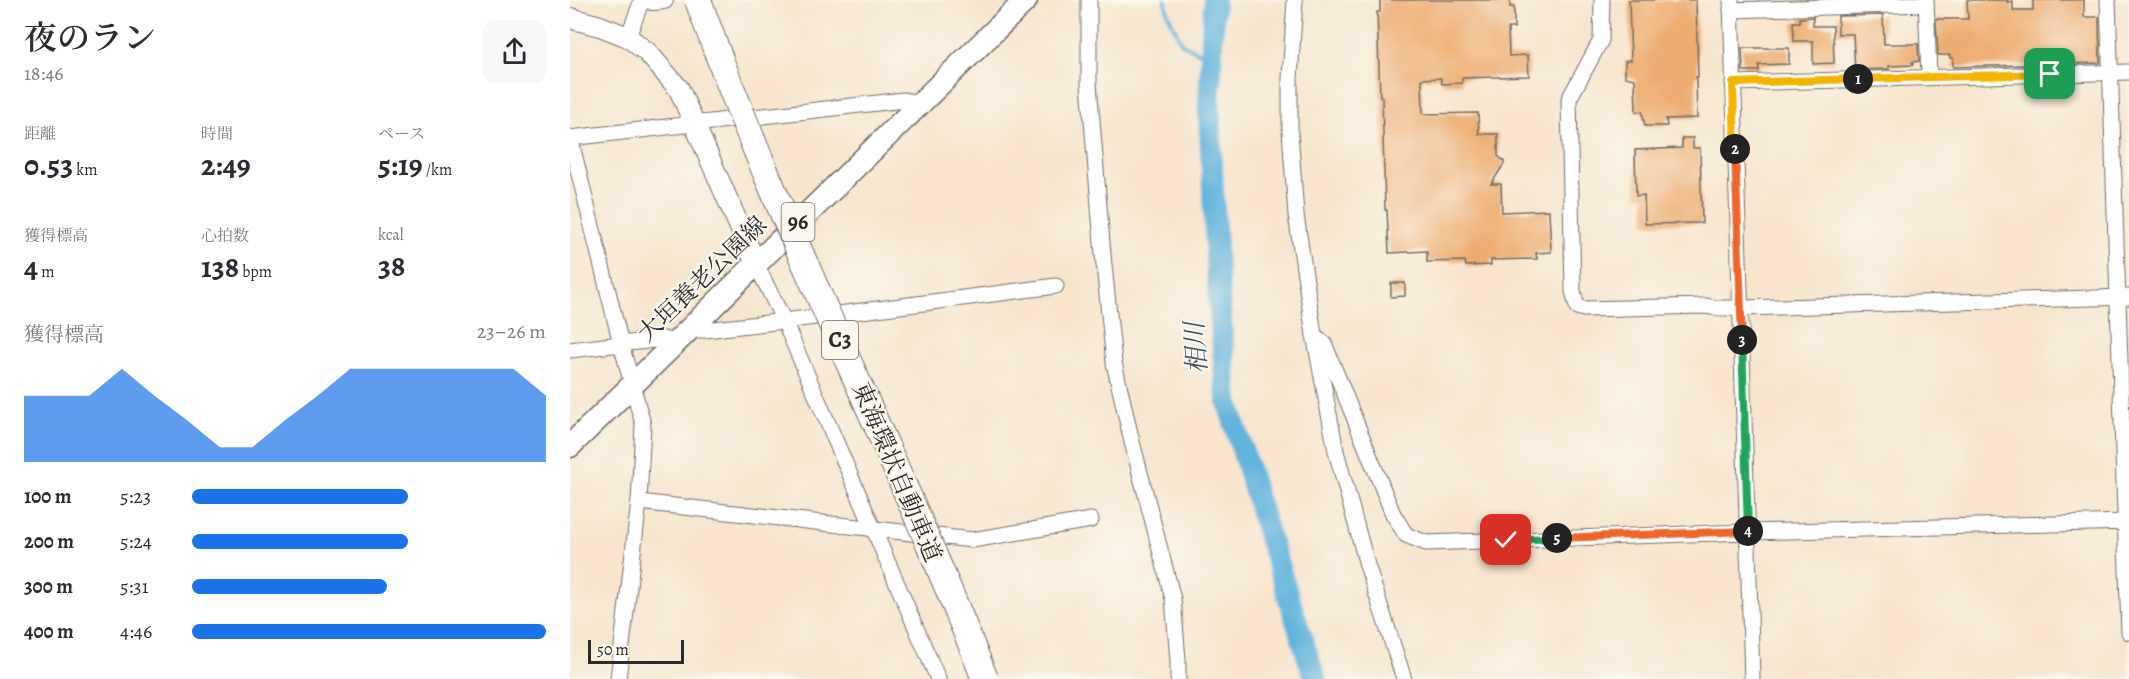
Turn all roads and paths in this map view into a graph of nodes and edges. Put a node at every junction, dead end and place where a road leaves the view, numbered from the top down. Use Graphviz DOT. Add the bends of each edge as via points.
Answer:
graph roads {
  1 [pos="653,0"];
  2 [pos="698,0"];
  3 [pos="1026,0"];
  4 [pos="1089,0"];
  5 [pos="1295,0"];
  6 [pos="1602,0"];
  7 [pos="2108,0"];
  8 [pos="1926,2"];
  9 [pos="1731,5"];
  10 [pos="570,18"];
  11 [pos="627,37"];
  12 [pos="2110,72"];
  13 [pos="2129,72"];
  14 [pos="1929,77"];
  15 [pos="1733,83"];
  16 [pos="920,103"];
  17 [pos="695,124"];
  18 [pos="570,138"];
  19 [pos="756,264"];
  20 [pos="1056,286"];
  21 [pos="2123,297"];
  22 [pos="1741,308"];
  23 [pos="784,321"];
  24 [pos="1314,335"];
  25 [pos="681,336"];
  26 [pos="621,344"];
  27 [pos="570,350"];
  28 [pos="633,384"];
  29 [pos="570,446"];
  30 [pos="639,502"];
  31 [pos="1091,520"];
  32 [pos="2127,522"];
  33 [pos="875,529"];
  34 [pos="1748,532"];
  35 [pos="2129,632"];
  36 [pos="618,679"];
  37 [pos="938,679"];
  38 [pos="985,679"];
  39 [pos="1178,679"];
  40 [pos="1404,679"];
  41 [pos="1752,679"];
  1 -- 11 [label="street"];
  2 -- 38 [label="highway, 東海環状自動車道 / C3, bridge" via="760,159"];
  3 -- 16 [label="main road, 大垣養老公園線 / 96"];
  4 -- 39 [label="street" via="1089,84 1114,363 1173,599"];
  5 -- 24 [label="street" via="1290,131 1296,215"];
  6 -- 22 [label="street" via="1601,40 1569,99 1573,291 1577,307"];
  7 -- 12 [label="street"];
  8 -- 9 [label="street"];
  8 -- 14 [label="street"];
  9 -- 15 [label="street"];
  10 -- 11 [label="main road"];
  11 -- 17 [label="main road" via="648,53 679,89"];
  12 -- 13 [label="street"];
  12 -- 14 [label="street"];
  12 -- 21 [label="street"];
  14 -- 15 [label="street"];
  15 -- 22 [label="street"];
  16 -- 17 [label="street" via="904,100"];
  16 -- 19 [label="main road, 大垣養老公園線 / 96"];
  17 -- 18 [label="street"];
  17 -- 19 [label="main road"];
  18 -- 26 [label="street"];
  19 -- 23 [label="street"];
  19 -- 25 [label="main road, 大垣養老公園線 / 96"];
  20 -- 23 [label="street"];
  21 -- 22 [label="street"];
  21 -- 32 [label="street"];
  22 -- 34 [label="street"];
  23 -- 25 [label="street"];
  23 -- 33 [label="street"];
  24 -- 34 [label="street" via="1324,343 1393,514 1406,535 1426,543"];
  24 -- 40 [label="street" via="1336,451"];
  25 -- 26 [label="street"];
  25 -- 28 [label="main road, 大垣養老公園線 / 96"];
  26 -- 27 [label="street"];
  26 -- 28 [label="street"];
  28 -- 29 [label="main road, 大垣養老公園線 / 96"];
  28 -- 30 [label="street" via="643,424"];
  30 -- 33 [label="street"];
  30 -- 36 [label="street"];
  31 -- 33 [label="street" via="972,540"];
  32 -- 34 [label="street"];
  32 -- 35 [label="street"];
  33 -- 37 [label="street"];
  34 -- 41 [label="street"];
}
